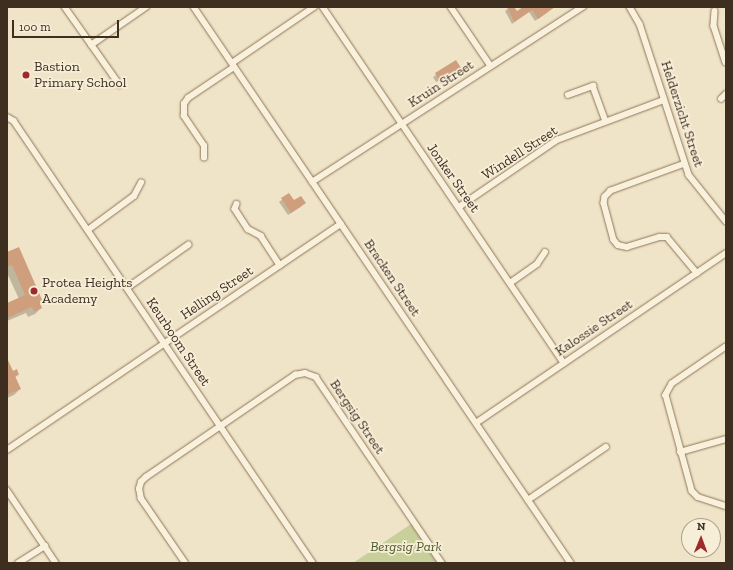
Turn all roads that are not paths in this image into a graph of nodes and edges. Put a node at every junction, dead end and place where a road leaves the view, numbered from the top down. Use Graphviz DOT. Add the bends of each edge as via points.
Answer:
graph roads {
  1 [pos="65,7"];
  2 [pos="146,7"];
  3 [pos="194,7"];
  4 [pos="314,7"];
  5 [pos="323,7"];
  6 [pos="452,7"];
  7 [pos="583,7"];
  8 [pos="630,7"];
  9 [pos="715,11"];
  10 [pos="91,45"];
  11 [pos="726,62"];
  12 [pos="233,65"];
  13 [pos="491,66"];
  14 [pos="120,86"];
  15 [pos="726,94"];
  16 [pos="568,95"];
  17 [pos="721,99"];
  18 [pos="664,100"];
  19 [pos="7,117"];
  20 [pos="606,121"];
  21 [pos="402,124"];
  22 [pos="204,158"];
  23 [pos="685,164"];
  24 [pos="312,182"];
  25 [pos="140,183"];
  26 [pos="237,204"];
  27 [pos="459,207"];
  28 [pos="726,221"];
  29 [pos="341,224"];
  30 [pos="88,230"];
  31 [pos="188,245"];
  32 [pos="545,252"];
  33 [pos="726,253"];
  34 [pos="280,264"];
  35 [pos="697,273"];
  36 [pos="510,283"];
  37 [pos="127,288"];
  38 [pos="164,344"];
  39 [pos="726,347"];
  40 [pos="564,363"];
  41 [pos="476,422"];
  42 [pos="221,426"];
  43 [pos="726,439"];
  44 [pos="606,447"];
  45 [pos="7,450"];
  46 [pos="680,452"];
  47 [pos="7,490"];
  48 [pos="528,500"];
  49 [pos="726,506"];
  50 [pos="45,546"];
  51 [pos="18,563"];
  52 [pos="56,563"];
  53 [pos="185,563"];
  54 [pos="313,563"];
  55 [pos="442,563"];
  56 [pos="571,563"];
  1 -- 10 [label="street"];
  2 -- 10 [label="street"];
  3 -- 12 [label="street, Bracken Street"];
  4 -- 12 [label="street"];
  5 -- 21 [label="street, Jonker Street"];
  6 -- 13 [label="street"];
  7 -- 13 [label="street, Kruin Street"];
  8 -- 18 [label="street, Helderzicht Street" via="640,24"];
  9 -- 11 [label="street" via="714,26"];
  10 -- 14 [label="street"];
  12 -- 22 [label="street" via="188,98 184,104 184,116 204,146"];
  12 -- 24 [label="street, Bracken Street"];
  13 -- 21 [label="street, Kruin Street"];
  15 -- 17 [label="street"];
  16 -- 20 [label="street" via="593,86"];
  18 -- 20 [label="street, Windell Street"];
  18 -- 23 [label="street, Helderzicht Street"];
  19 -- 30 [label="street, Keurboom Street" via="14,121"];
  20 -- 27 [label="street, Windell Street" via="557,140"];
  21 -- 24 [label="street, Kruin Street"];
  21 -- 27 [label="street, Jonker Street"];
  23 -- 28 [label="street, Helderzicht Street" via="693,182"];
  23 -- 35 [label="street" via="611,191 606,194 604,203 614,240 618,245 627,248 662,236 667,237"];
  24 -- 29 [label="street, Bracken Street"];
  25 -- 30 [label="street" via="134,196"];
  26 -- 34 [label="street" via="235,209 248,229 262,236"];
  27 -- 36 [label="street, Jonker Street"];
  29 -- 34 [label="street, Helling Street"];
  29 -- 41 [label="street, Bracken Street"];
  30 -- 37 [label="street, Keurboom Street"];
  31 -- 37 [label="street"];
  32 -- 36 [label="street" via="537,264"];
  33 -- 35 [label="street, Kalossie Street"];
  34 -- 38 [label="street, Helling Street"];
  35 -- 40 [label="street, Kalossie Street"];
  36 -- 40 [label="street, Jonker Street"];
  37 -- 38 [label="street, Keurboom Street"];
  38 -- 42 [label="street, Keurboom Street"];
  38 -- 45 [label="street, Helling Street"];
  39 -- 46 [label="street" via="672,384 666,392 666,402"];
  40 -- 41 [label="street, Kalossie Street"];
  41 -- 48 [label="street, Bracken Street"];
  42 -- 53 [label="street" via="146,476 139,486 141,499"];
  42 -- 54 [label="street, Keurboom Street"];
  42 -- 55 [label="street, Bergsig Street" via="298,374 305,372 314,375"];
  43 -- 46 [label="street"];
  44 -- 48 [label="street"];
  46 -- 49 [label="street" via="693,494"];
  47 -- 50 [label="street"];
  48 -- 56 [label="street, Bracken Street"];
  50 -- 51 [label="street"];
  50 -- 52 [label="street"];
}
